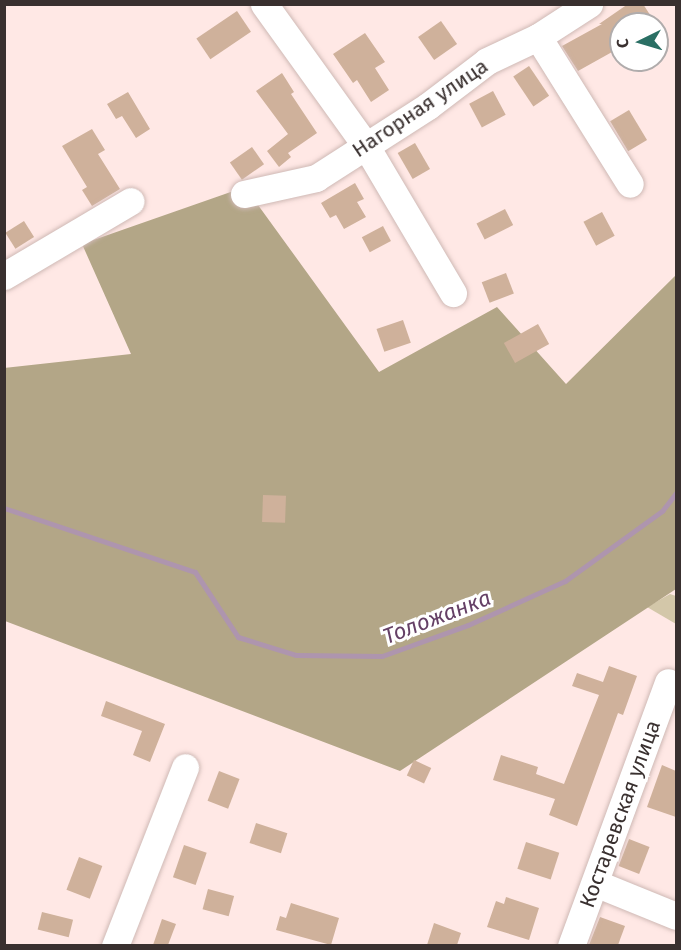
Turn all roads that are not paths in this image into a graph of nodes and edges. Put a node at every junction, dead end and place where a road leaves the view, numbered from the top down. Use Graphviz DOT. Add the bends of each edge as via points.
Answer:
graph roads {
  1 [pos="264,4"];
  2 [pos="589,4"];
  3 [pos="538,37"];
  4 [pos="366,146"];
  5 [pos="630,184"];
  6 [pos="244,194"];
  7 [pos="131,201"];
  8 [pos="4,276"];
  9 [pos="453,293"];
  10 [pos="668,682"];
  11 [pos="185,767"];
  12 [pos="596,883"];
  13 [pos="676,916"];
  14 [pos="115,945"];
  15 [pos="571,945"];
  1 -- 4 [label="street"];
  2 -- 3 [label="street, Нагорная улица"];
  3 -- 4 [label="street, Нагорная улица" via="487,62"];
  3 -- 5 [label="street"];
  4 -- 6 [label="street, Нагорная улица" via="316,178"];
  4 -- 9 [label="street"];
  7 -- 8 [label="street"];
  10 -- 12 [label="street, Костаревская улица"];
  11 -- 14 [label="street"];
  12 -- 13 [label="street"];
  12 -- 15 [label="street, Костаревская улица"];
}
